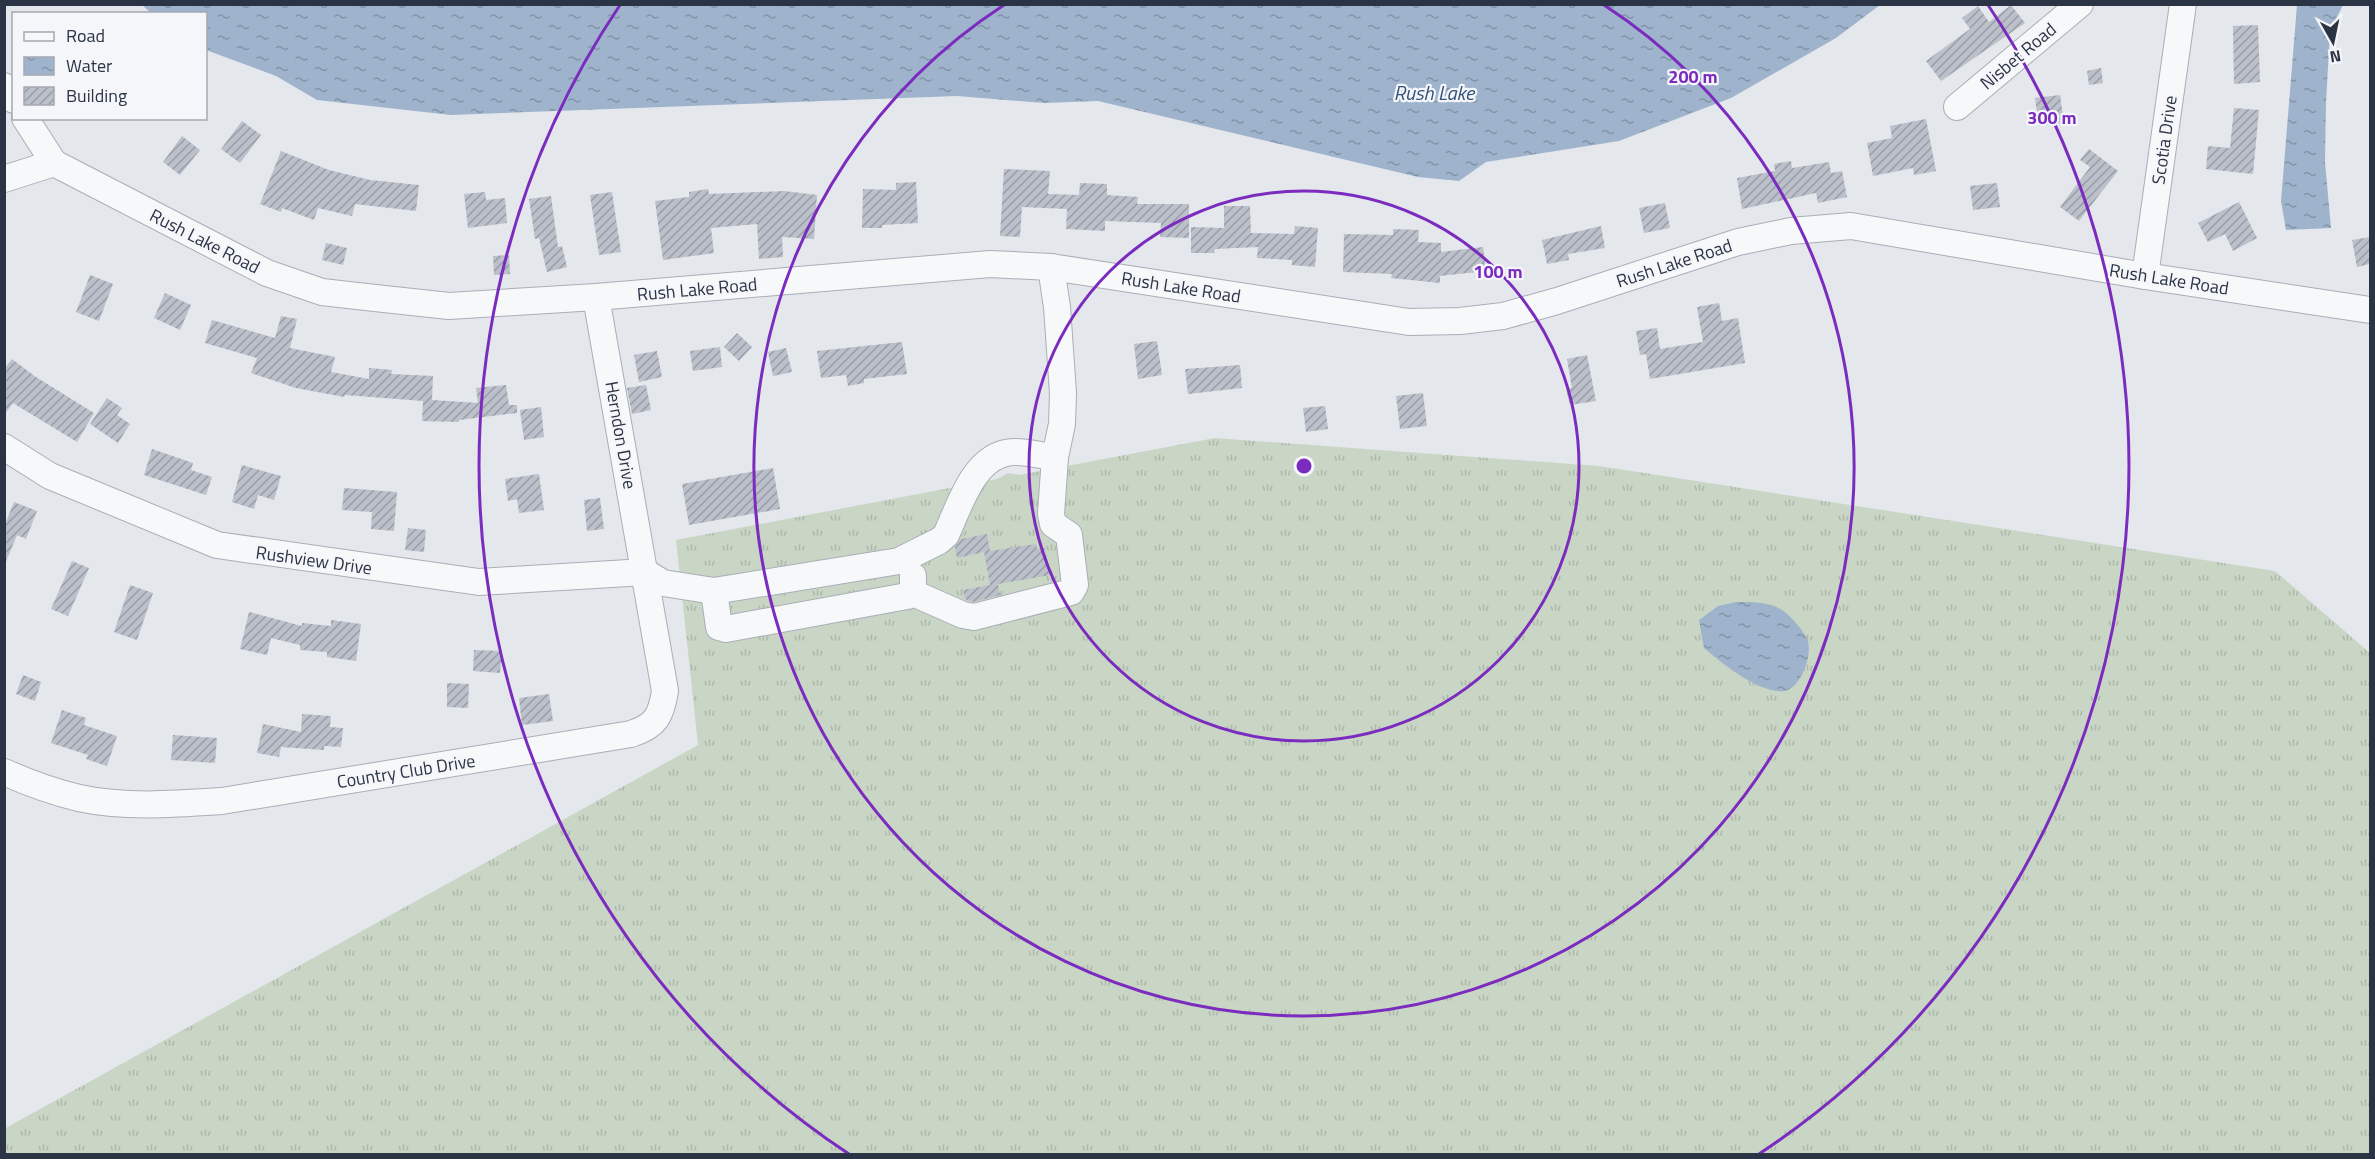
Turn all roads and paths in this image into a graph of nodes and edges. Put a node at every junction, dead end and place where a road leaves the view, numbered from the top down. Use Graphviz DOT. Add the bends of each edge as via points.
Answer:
graph roads {
  1 [pos="2080,4"];
  2 [pos="2183,4"];
  3 [pos="1957,107"];
  4 [pos="26,120"];
  5 [pos="54,163"];
  6 [pos="4,179"];
  7 [pos="1051,267"];
  8 [pos="2145,276"];
  9 [pos="596,297"];
  10 [pos="2370,310"];
  11 [pos="4,447"];
  12 [pos="1054,457"];
  13 [pos="911,556"];
  14 [pos="645,572"];
  15 [pos="714,591"];
  16 [pos="913,593"];
  17 [pos="4,772"];
  1 -- 3 [label="street, Nisbet Road"];
  2 -- 8 [label="street, Scotia Drive"];
  4 -- 5 [label="street"];
  5 -- 6 [label="street"];
  5 -- 9 [label="street, Rush Lake Road" via="267,273 322,292 449,306"];
  7 -- 8 [label="street, Rush Lake Road" via="1409,322 1503,316 1738,242 1791,231 1851,226"];
  7 -- 9 [label="street, Rush Lake Road" via="990,264"];
  7 -- 12 [label="street" via="1063,393 1063,417"];
  8 -- 10 [label="street, Rush Lake Road"];
  9 -- 14 [label="street, Herndon Drive"];
  11 -- 14 [label="street, Rushview Drive" via="50,476 217,545 479,582"];
  12 -- 13 [label="street" via="1013,452 990,459 968,487 946,535"];
  12 -- 16 [label="street" via="1051,514 1053,524 1069,536 1075,585 1071,592 974,617"];
  13 -- 15 [label="street"];
  13 -- 16 [label="street"];
  14 -- 15 [label="street" via="663,583"];
  14 -- 17 [label="street, Country Club Drive" via="665,691 663,707 648,729 222,801 134,804 81,799"];
  15 -- 16 [label="street" via="719,627 726,629"];
}
